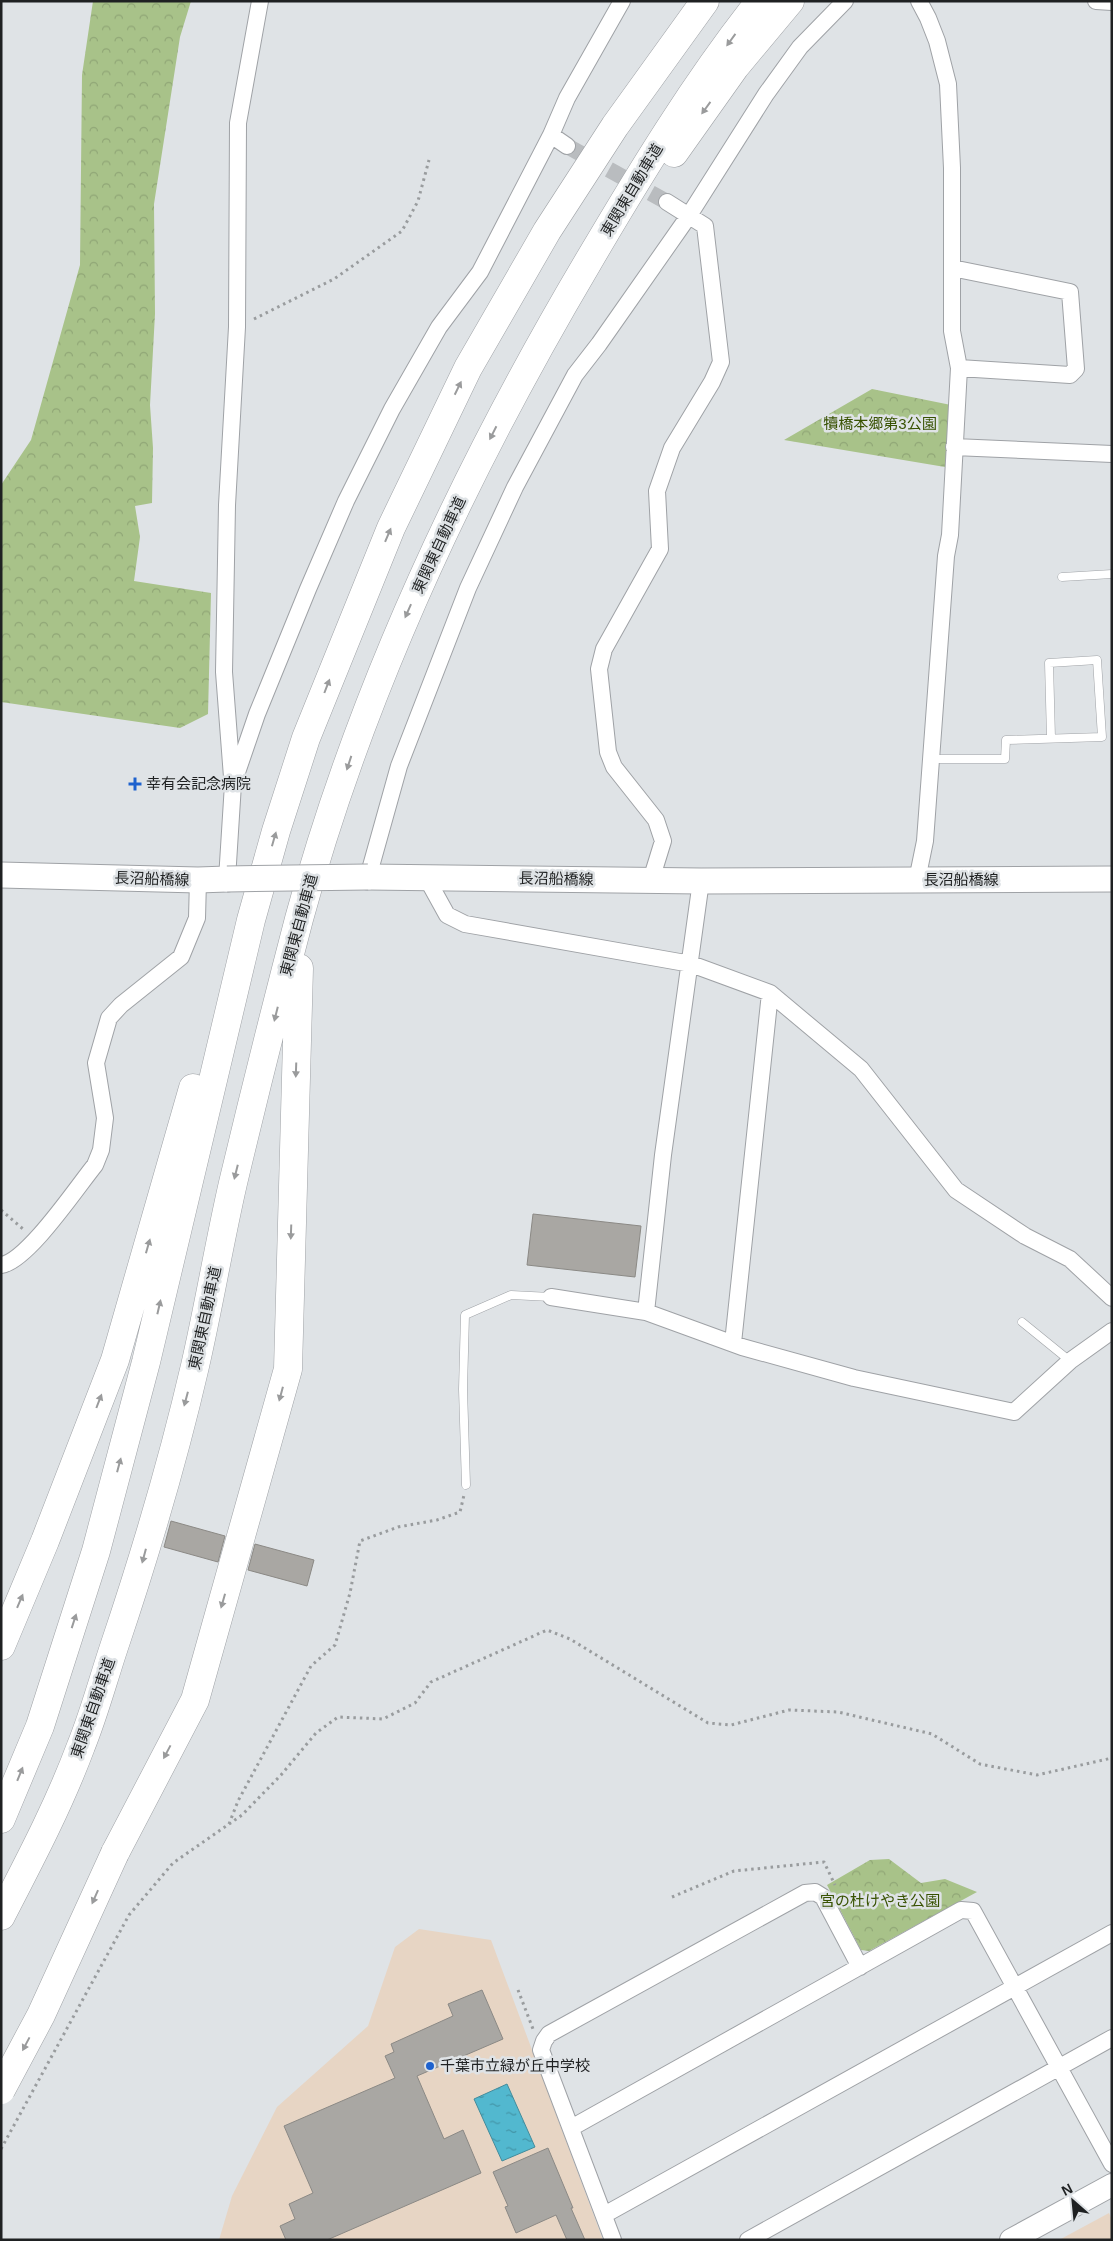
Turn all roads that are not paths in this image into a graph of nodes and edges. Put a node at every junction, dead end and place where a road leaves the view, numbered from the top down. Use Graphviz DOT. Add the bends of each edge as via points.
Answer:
graph roads {
  1 [pos="260,1"];
  2 [pos="622,1"];
  3 [pos="687,1"];
  4 [pos="705,1"];
  5 [pos="760,1"];
  6 [pos="790,1"];
  7 [pos="845,1"];
  8 [pos="919,1"];
  9 [pos="1096,1"];
  10 [pos="1112,2"];
  11 [pos="615,126"];
  12 [pos="551,135"];
  13 [pos="567,146"];
  14 [pos="667,202"];
  15 [pos="688,217"];
  16 [pos="952,268"];
  17 [pos="959,368"];
  18 [pos="512,396"];
  19 [pos="954,447"];
  20 [pos="1112,454"];
  21 [pos="1112,574"];
  22 [pos="1062,577"];
  23 [pos="1050,738"];
  24 [pos="931,759"];
  25 [pos="232,784"];
  26 [pos="1,875"];
  27 [pos="368,877"];
  28 [pos="426,878"];
  29 [pos="227,879"];
  30 [pos="1112,879"];
  31 [pos="198,880"];
  32 [pos="651,880"];
  33 [pos="917,880"];
  34 [pos="701,881"];
  35 [pos="300,916"];
  36 [pos="251,920"];
  37 [pos="691,964"];
  38 [pos="770,993"];
  39 [pos="1,1265"];
  40 [pos="551,1297"];
  41 [pos="1112,1298"];
  42 [pos="646,1312"];
  43 [pos="1022,1322"];
  44 [pos="1112,1331"];
  45 [pos="733,1343"];
  46 [pos="1070,1361"];
  47 [pos="466,1485"];
  48 [pos="1,1646"];
  49 [pos="1,1819"];
  50 [pos="1,1916"];
  51 [pos="1112,1933"];
  52 [pos="860,1967"];
  53 [pos="1016,1987"];
  54 [pos="1112,2038"];
  55 [pos="1059,2067"];
  56 [pos="1,2090"];
  57 [pos="571,2128"];
  58 [pos="1112,2164"];
  59 [pos="1112,2185"];
  60 [pos="604,2215"];
  61 [pos="613,2240"];
  62 [pos="748,2240"];
  63 [pos="1011,2240"];
  1 -- 25 [label="street" via="238,123 237,327 227,505 224,672"];
  2 -- 12 [label="street" via="567,98"];
  3 -- 11 [label="highway"];
  4 -- 11 [label="highway"];
  5 -- 18 [label="highway, 東関東自動車道, one-way" via="683,106 566,299"];
  6 -- 18 [label="highway, one-way" via="735,67 654,181"];
  7 -- 15 [label="street" via="800,47 777,78"];
  8 -- 16 [label="street" via="937,41 948,84"];
  9 -- 10 [label="street"];
  36 -- 11 [label="highway, one-way" via="306,738 391,528 468,368 547,231"];
  12 -- 13 [label="street"];
  12 -- 25 [label="street" via="480,272 439,327 392,409 346,502 261,705"];
  14 -- 15 [label="street"];
  15 -- 27 [label="street" via="574,376 515,487 468,588 427,689 399,766"];
  15 -- 32 [label="street" via="705,226 721,362 672,448 657,490 660,548 604,649 599,669 608,752 614,767 656,820 663,841"];
  16 -- 17 [label="street" via="952,331"];
  16 -- 17 [label="street" via="1070,292 1076,369 1070,375"];
  17 -- 19 [label="street"];
  18 -- 35 [label="highway, 東関東自動車道, one-way" via="426,569 389,654 355,746"];
  19 -- 20 [label="street"];
  19 -- 24 [label="street"];
  21 -- 22 [label="lane"];
  23 -- 23 [label="lane" via="1102,737 1097,660 1049,663"];
  23 -- 24 [label="lane" via="1006,740 1005,759"];
  24 -- 33 [label="street" via="925,841"];
  25 -- 29 [label="street"];
  26 -- 31 [label="main road, 長沼船橋線"];
  27 -- 28 [label="main road, 長沼船橋線"];
  27 -- 29 [label="main road, 長沼船橋線, bridge"];
  28 -- 32 [label="main road, 長沼船橋線"];
  28 -- 37 [label="street" via="447,915 465,924"];
  29 -- 31 [label="main road, 長沼船橋線"];
  30 -- 33 [label="main road, 長沼船橋線"];
  31 -- 39 [label="street" via="197,918 181,957 109,1018 96,1063 105,1118 95,1165 36,1240 18,1258"];
  32 -- 34 [label="main road, 長沼船橋線"];
  33 -- 34 [label="main road, 長沼船橋線"];
  34 -- 37 [label="street"];
  35 -- 50 [label="highway, 東関東自動車道, one-way" via="233,1184 194,1370 141,1566 82,1744 44,1835"];
  35 -- 56 [label="highway, one-way, bridge" via="288,1369 195,1700 115,1853 41,2015"];
  48 -- 36 [label="highway, one-way" via="115,1360 219,999"];
  49 -- 36 [label="highway, one-way" via="40,1726 96,1552 148,1352"];
  37 -- 38 [label="street"];
  37 -- 42 [label="street" via="663,1155"];
  38 -- 41 [label="street" via="861,1069 956,1190 1025,1236 1070,1259"];
  38 -- 45 [label="street"];
  40 -- 42 [label="street"];
  40 -- 47 [label="lane" via="511,1295 466,1315 463,1389"];
  42 -- 45 [label="street"];
  43 -- 46 [label="lane"];
  44 -- 46 [label="street"];
  45 -- 46 [label="street" via="854,1378 1014,1412"];
  51 -- 53 [label="street"];
  52 -- 53 [label="street" via="961,1910 973,1911"];
  52 -- 57 [label="street"];
  52 -- 57 [label="street" via="823,1897 815,1892 805,1893 550,2034 541,2050"];
  53 -- 55 [label="street"];
  53 -- 60 [label="street"];
  54 -- 55 [label="street"];
  55 -- 58 [label="street"];
  55 -- 62 [label="street"];
  57 -- 60 [label="street"];
  59 -- 63 [label="street"];
  60 -- 61 [label="street"];
}
